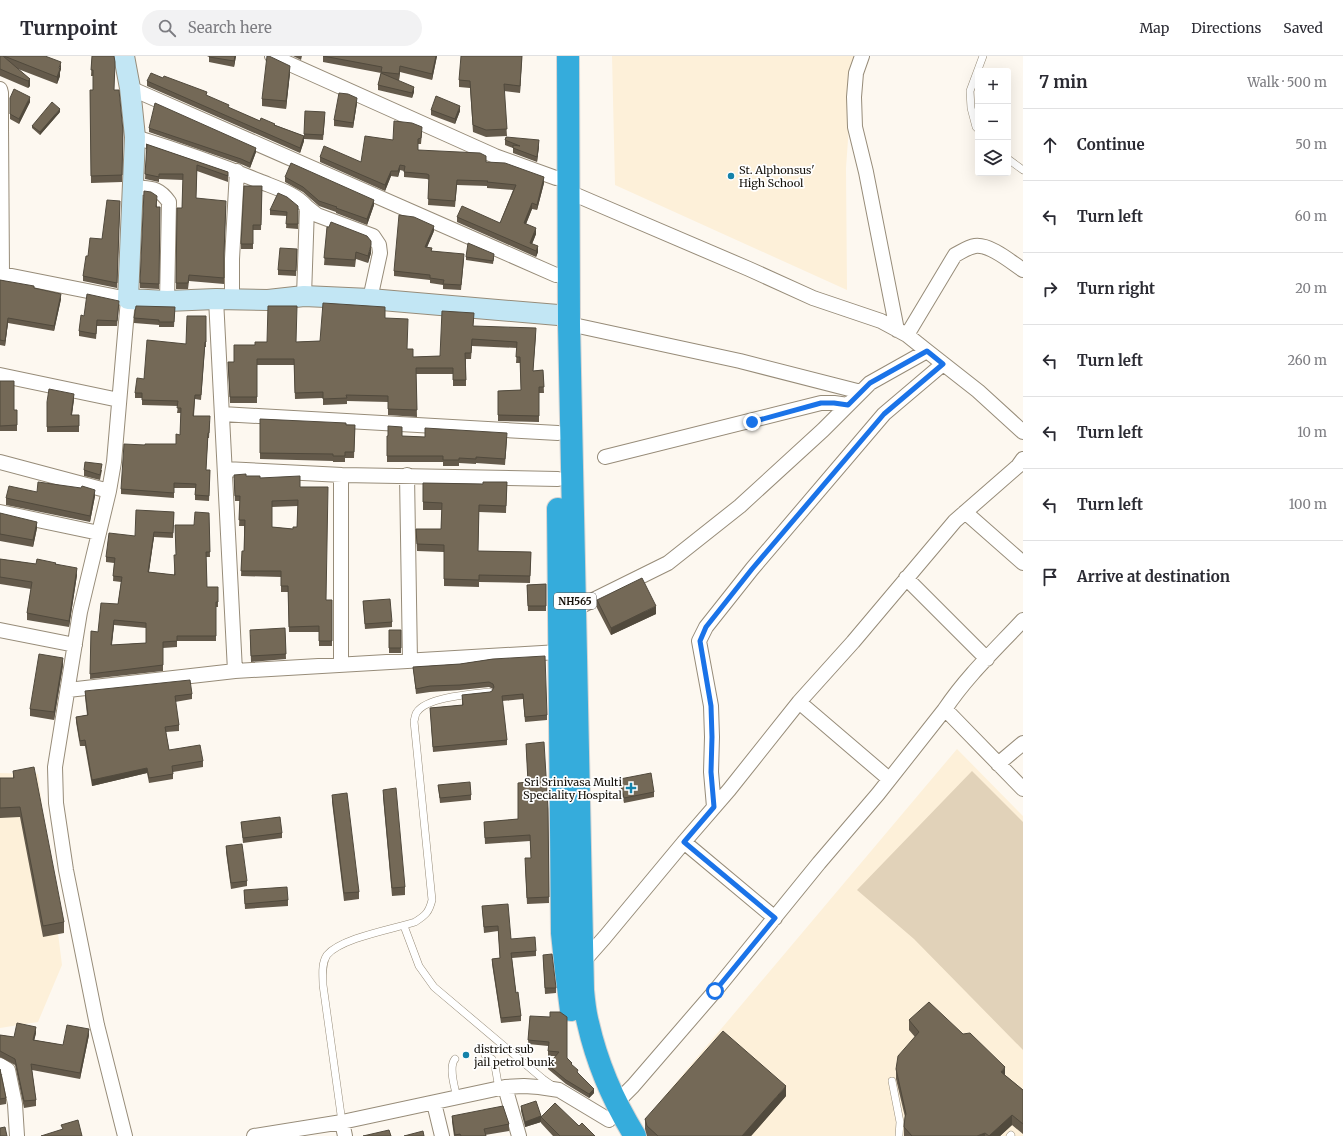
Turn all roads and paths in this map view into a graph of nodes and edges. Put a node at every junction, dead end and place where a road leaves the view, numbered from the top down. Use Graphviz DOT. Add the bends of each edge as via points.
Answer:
graph roads {
  1 [pos="124,56"];
  2 [pos="272,56"];
  3 [pos="555,56"];
  4 [pos="568,56"];
  5 [pos="862,56"];
  6 [pos="983,56"];
  7 [pos="130,88"];
  8 [pos="0,89"];
  9 [pos="975,123"];
  10 [pos="1,126"];
  11 [pos="135,137"];
  12 [pos="1011,161"];
  13 [pos="1023,170"];
  14 [pos="237,171"];
  15 [pos="563,185"];
  16 [pos="133,187"];
  17 [pos="307,207"];
  18 [pos="1023,270"];
  19 [pos="1,273"];
  20 [pos="556,275"];
  21 [pos="304,296"];
  22 [pos="128,299"];
  23 [pos="370,299"];
  24 [pos="224,300"];
  25 [pos="167,301"];
  26 [pos="563,319"];
  27 [pos="902,332"];
  28 [pos="927,351"];
  29 [pos="943,364"];
  30 [pos="0,375"];
  31 [pos="860,392"];
  32 [pos="119,400"];
  33 [pos="848,405"];
  34 [pos="222,414"];
  35 [pos="1023,432"];
  36 [pos="558,433"];
  37 [pos="605,458"];
  38 [pos="0,462"];
  39 [pos="1021,465"];
  40 [pos="225,470"];
  41 [pos="342,475"];
  42 [pos="408,475"];
  43 [pos="558,479"];
  44 [pos="109,491"];
  45 [pos="0,512"];
  46 [pos="965,512"];
  47 [pos="99,533"];
  48 [pos="1023,563"];
  49 [pos="906,578"];
  50 [pos="575,609"];
  51 [pos="1023,620"];
  52 [pos="0,630"];
  53 [pos="75,646"];
  54 [pos="559,652"];
  55 [pos="987,659"];
  56 [pos="410,661"];
  57 [pos="341,665"];
  58 [pos="235,671"];
  59 [pos="68,690"];
  60 [pos="489,692"];
  61 [pos="800,702"];
  62 [pos="945,709"];
  63 [pos="1023,742"];
  64 [pos="998,764"];
  65 [pos="890,779"];
  66 [pos="1022,788"];
  67 [pos="714,807"];
  68 [pos="684,842"];
  69 [pos="775,918"];
  70 [pos="404,926"];
  71 [pos="582,963"];
  72 [pos="485,1055"];
  73 [pos="455,1059"];
  74 [pos="0,1065"];
  75 [pos="892,1081"];
  76 [pos="502,1088"];
  77 [pos="559,1090"];
  78 [pos="457,1098"];
  79 [pos="434,1103"];
  80 [pos="614,1120"];
  81 [pos="342,1122"];
  82 [pos="294,1133"];
  83 [pos="17,1136"];
  84 [pos="125,1136"];
  85 [pos="254,1136"];
  86 [pos="345,1136"];
  87 [pos="442,1136"];
  88 [pos="519,1136"];
  89 [pos="635,1136"];
  90 [pos="899,1136"];
  1 -- 7 [label="street"];
  2 -- 15 [label="street"];
  3 -- 15 [label="highway, NH565"];
  4 -- 15 [label="highway, NH565"];
  5 -- 27 [label="street" via="856,73 855,127"];
  6 -- 9 [label="lane" via="970,91"];
  7 -- 11 [label="street"];
  7 -- 20 [label="street"];
  8 -- 10 [label="street"];
  10 -- 19 [label="street"];
  11 -- 14 [label="street"];
  11 -- 16 [label="street"];
  12 -- 13 [label="lane"];
  14 -- 17 [label="street" via="296,196"];
  14 -- 24 [label="street" via="232,259"];
  15 -- 20 [label="highway, NH565"];
  15 -- 26 [label="highway, NH565"];
  15 -- 27 [label="street" via="813,298 881,321"];
  16 -- 22 [label="street"];
  16 -- 25 [label="street" via="161,192 169,202"];
  17 -- 21 [label="street"];
  17 -- 23 [label="street" via="317,215 373,236 379,245 380,253"];
  18 -- 27 [label="street" via="991,249 976,246 965,249 955,256"];
  19 -- 22 [label="street"];
  20 -- 26 [label="highway, NH565"];
  21 -- 23 [label="street"];
  21 -- 24 [label="street" via="268,300"];
  22 -- 25 [label="street"];
  22 -- 32 [label="street"];
  23 -- 26 [label="street"];
  24 -- 25 [label="street"];
  24 -- 34 [label="street"];
  26 -- 31 [label="street"];
  26 -- 36 [label="highway, NH565"];
  26 -- 50 [label="highway, NH565"];
  27 -- 28 [label="street"];
  28 -- 29 [label="street"];
  28 -- 31 [label="street" via="870,383"];
  29 -- 35 [label="street" via="978,391"];
  29 -- 67 [label="street" via="884,414 706,627 700,641 711,706"];
  30 -- 32 [label="street"];
  31 -- 33 [label="street"];
  32 -- 44 [label="street"];
  33 -- 37 [label="street" via="821,403"];
  33 -- 50 [label="street" via="740,506 668,563"];
  34 -- 36 [label="street"];
  34 -- 40 [label="street"];
  36 -- 43 [label="highway, NH565"];
  38 -- 44 [label="street"];
  39 -- 46 [label="street"];
  40 -- 41 [label="street"];
  40 -- 58 [label="street"];
  41 -- 42 [label="street"];
  41 -- 57 [label="street"];
  42 -- 43 [label="street"];
  42 -- 56 [label="street"];
  43 -- 54 [label="highway, NH565"];
  44 -- 47 [label="street"];
  45 -- 47 [label="street"];
  46 -- 48 [label="street"];
  46 -- 49 [label="street" via="954,521"];
  47 -- 53 [label="street" via="80,612"];
  49 -- 55 [label="street"];
  49 -- 61 [label="street"];
  50 -- 71 [label="highway, NH565"];
  51 -- 55 [label="street"];
  52 -- 53 [label="street"];
  53 -- 59 [label="street"];
  54 -- 56 [label="street"];
  54 -- 80 [label="highway, NH565" via="562,933 566,972 574,1025 584,1059"];
  55 -- 62 [label="street" via="953,696"];
  56 -- 57 [label="street"];
  57 -- 58 [label="street"];
  58 -- 59 [label="street"];
  59 -- 84 [label="street" via="55,767 56,803 66,870 97,1024"];
  60 -- 70 [label="lane" via="443,698 417,712 414,721 432,900 425,916"];
  61 -- 65 [label="street"];
  61 -- 67 [label="street"];
  62 -- 64 [label="street"];
  62 -- 65 [label="street"];
  63 -- 64 [label="street"];
  64 -- 66 [label="street"];
  65 -- 69 [label="street"];
  67 -- 68 [label="street"];
  68 -- 69 [label="street"];
  68 -- 71 [label="street"];
  69 -- 80 [label="street" via="633,1086"];
  70 -- 77 [label="lane" via="419,966 434,988"];
  70 -- 81 [label="lane" via="348,941 327,956 322,967"];
  71 -- 80 [label="highway, NH565" via="588,1023"];
  72 -- 76 [label="lane" via="492,1059"];
  73 -- 78 [label="lane" via="452,1062 452,1069"];
  74 -- 83 [label="street" via="8,1070 15,1104"];
  75 -- 90 [label="lane" via="900,1122"];
  76 -- 77 [label="street" via="524,1086"];
  76 -- 78 [label="street"];
  76 -- 88 [label="street"];
  77 -- 80 [label="street"];
  78 -- 79 [label="street"];
  79 -- 81 [label="street"];
  79 -- 87 [label="street"];
  80 -- 89 [label="highway, NH565"];
  81 -- 82 [label="street"];
  81 -- 86 [label="street"];
  82 -- 85 [label="street"];
}
